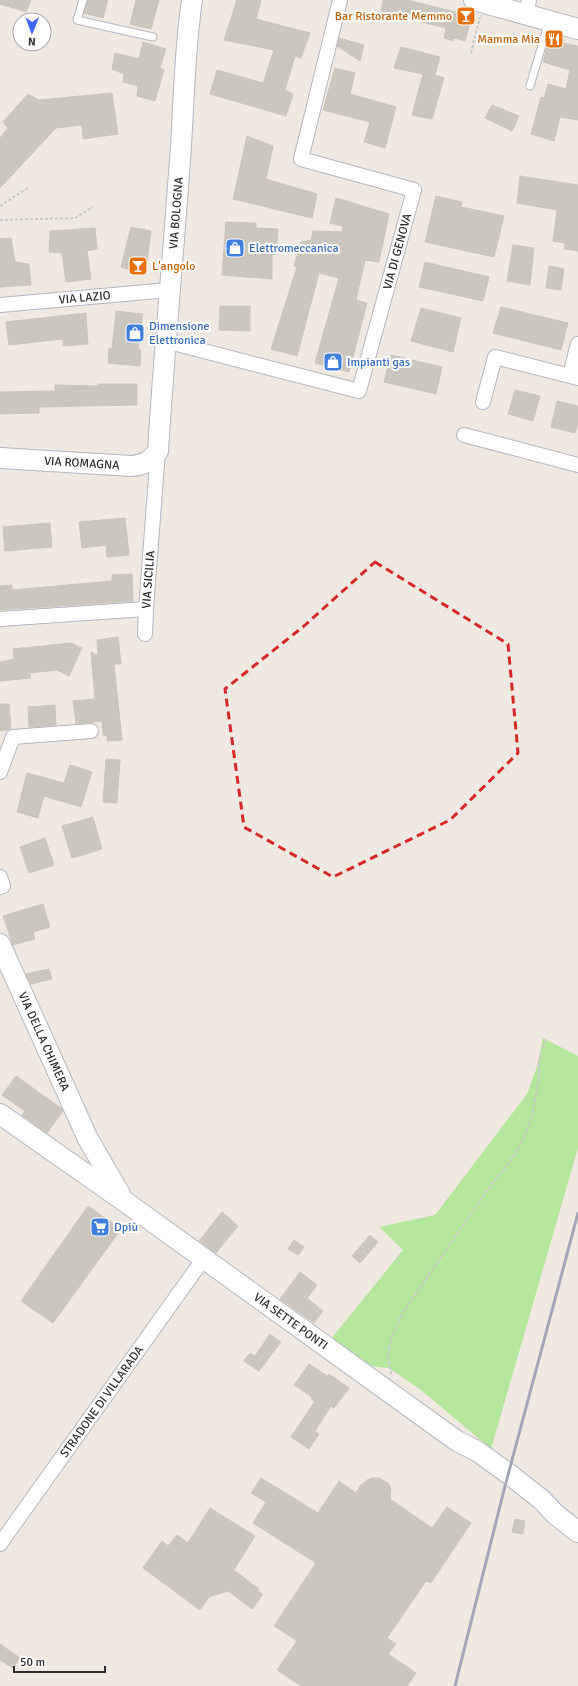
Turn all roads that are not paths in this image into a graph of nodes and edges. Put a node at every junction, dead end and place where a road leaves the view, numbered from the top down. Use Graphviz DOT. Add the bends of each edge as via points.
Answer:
graph roads {
  1 [pos="83,0"];
  2 [pos="192,0"];
  3 [pos="340,0"];
  4 [pos="479,1"];
  5 [pos="527,7"];
  6 [pos="549,21"];
  7 [pos="578,29"];
  8 [pos="153,37"];
  9 [pos="530,86"];
  10 [pos="169,290"];
  11 [pos="0,305"];
  12 [pos="165,341"];
  13 [pos="578,344"];
  14 [pos="574,376"];
  15 [pos="482,402"];
  16 [pos="464,435"];
  17 [pos="158,451"];
  18 [pos="0,458"];
  19 [pos="578,465"];
  20 [pos="146,609"];
  21 [pos="0,619"];
  22 [pos="145,634"];
  23 [pos="92,731"];
  24 [pos="0,772"];
  25 [pos="0,877"];
  26 [pos="0,887"];
  27 [pos="0,944"];
  28 [pos="0,1114"];
  29 [pos="88,1139"];
  30 [pos="68,1161"];
  31 [pos="124,1201"];
  32 [pos="204,1258"];
  33 [pos="578,1532"];
  34 [pos="0,1544"];
  1 -- 8 [label="lane" via="77,20"];
  2 -- 10 [label="main road, VIA BOLOGNA"];
  3 -- 12 [label="street, VIA DI GENOVA" via="301,160 414,190 359,391"];
  4 -- 5 [label="main road"];
  5 -- 6 [label="main road"];
  6 -- 7 [label="main road"];
  6 -- 9 [label="lane"];
  10 -- 11 [label="street, VIA LAZIO"];
  10 -- 12 [label="main road, VIA BOLOGNA"];
  12 -- 17 [label="main road, VIA BOLOGNA"];
  13 -- 14 [label="street"];
  14 -- 15 [label="street" via="495,357"];
  16 -- 19 [label="street"];
  17 -- 18 [label="main road, VIA ROMAGNA" via="152,460 144,465 131,466"];
  17 -- 20 [label="street, VIA SICILIA"];
  20 -- 21 [label="street, VIA SICILIA"];
  20 -- 22 [label="street"];
  23 -- 24 [label="street" via="13,737"];
  25 -- 26 [label="street" via="3,886"];
  27 -- 29 [label="main road, VIA DELLA CHIMERA"];
  28 -- 30 [label="main road, VIA SETTE PONTI"];
  29 -- 30 [label="main road" via="81,1156"];
  29 -- 31 [label="main road, VIA DELLA CHIMERA"];
  30 -- 31 [label="main road, VIA SETTE PONTI"];
  31 -- 32 [label="main road, VIA SETTE PONTI"];
  32 -- 33 [label="main road, VIA SETTE PONTI" via="457,1441 472,1458 536,1505 555,1514"];
  32 -- 34 [label="street, STRADONE DI VILLARADA"];
}
